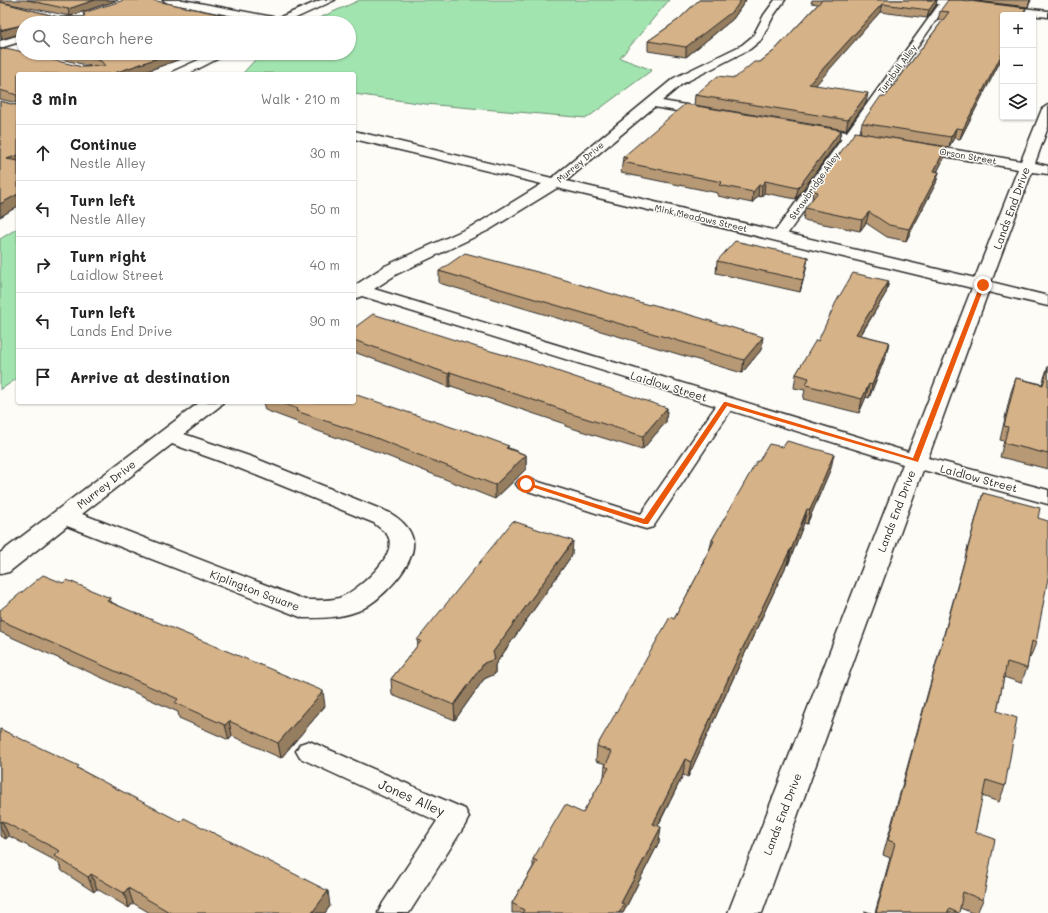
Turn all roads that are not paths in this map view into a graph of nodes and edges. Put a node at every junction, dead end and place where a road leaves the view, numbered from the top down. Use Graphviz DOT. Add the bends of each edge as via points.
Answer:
graph roads {
  1 [pos="168,0"];
  2 [pos="330,0"];
  3 [pos="780,0"];
  4 [pos="929,0"];
  5 [pos="946,1"];
  6 [pos="1048,14"];
  7 [pos="248,16"];
  8 [pos="292,16"];
  9 [pos="16,39"];
  10 [pos="0,45"];
  11 [pos="0,50"];
  12 [pos="15,54"];
  13 [pos="207,60"];
  14 [pos="182,72"];
  15 [pos="651,103"];
  16 [pos="1048,109"];
  17 [pos="722,115"];
  18 [pos="801,128"];
  19 [pos="356,135"];
  20 [pos="848,136"];
  21 [pos="1037,168"];
  22 [pos="555,183"];
  23 [pos="779,236"];
  24 [pos="983,285"];
  25 [pos="357,292"];
  26 [pos="1048,301"];
  27 [pos="210,404"];
  28 [pos="726,404"];
  29 [pos="168,436"];
  30 [pos="915,461"];
  31 [pos="526,484"];
  32 [pos="1048,497"];
  33 [pos="64,516"];
  34 [pos="0,566"];
  35 [pos="309,751"];
  36 [pos="393,913"];
  37 [pos="745,913"];
  1 -- 7 [label="street"];
  2 -- 8 [label="street"];
  3 -- 15 [label="street, Murrey Drive" via="768,15 757,38 746,47 678,82"];
  4 -- 5 [label="street"];
  5 -- 6 [label="street"];
  5 -- 20 [label="lane, Turnbull Alley"];
  9 -- 10 [label="street"];
  11 -- 12 [label="street"];
  13 -- 14 [label="street"];
  15 -- 17 [label="street"];
  15 -- 22 [label="street, Murrey Drive"];
  16 -- 21 [label="street, Lands End Drive"];
  18 -- 20 [label="street, Orson Street"];
  19 -- 22 [label="street, Mink Meadows Street"];
  20 -- 21 [label="street, Orson Street"];
  20 -- 23 [label="lane, Strawbridge Alley"];
  21 -- 24 [label="street, Lands End Drive"];
  22 -- 23 [label="street, Mink Meadows Street"];
  22 -- 25 [label="street, Murrey Drive" via="483,227 391,270"];
  23 -- 24 [label="street, Mink Meadows Street"];
  24 -- 26 [label="street, Mink Meadows Street"];
  24 -- 30 [label="street, Lands End Drive"];
  25 -- 28 [label="street, Laidlow Street"];
  27 -- 29 [label="street, Murrey Drive"];
  28 -- 30 [label="street, Laidlow Street"];
  28 -- 31 [label="lane" via="646,522"];
  29 -- 33 [label="street, Murrey Drive"];
  29 -- 33 [label="street, Kiplington Square" via="244,462 382,518 396,529 402,543 398,559 368,594 348,605 326,610 303,609"];
  30 -- 32 [label="street, Laidlow Street"];
  30 -- 37 [label="street, Lands End Drive"];
  33 -- 34 [label="street, Murrey Drive"];
  35 -- 36 [label="lane, Jones Alley" via="455,817"];
}
